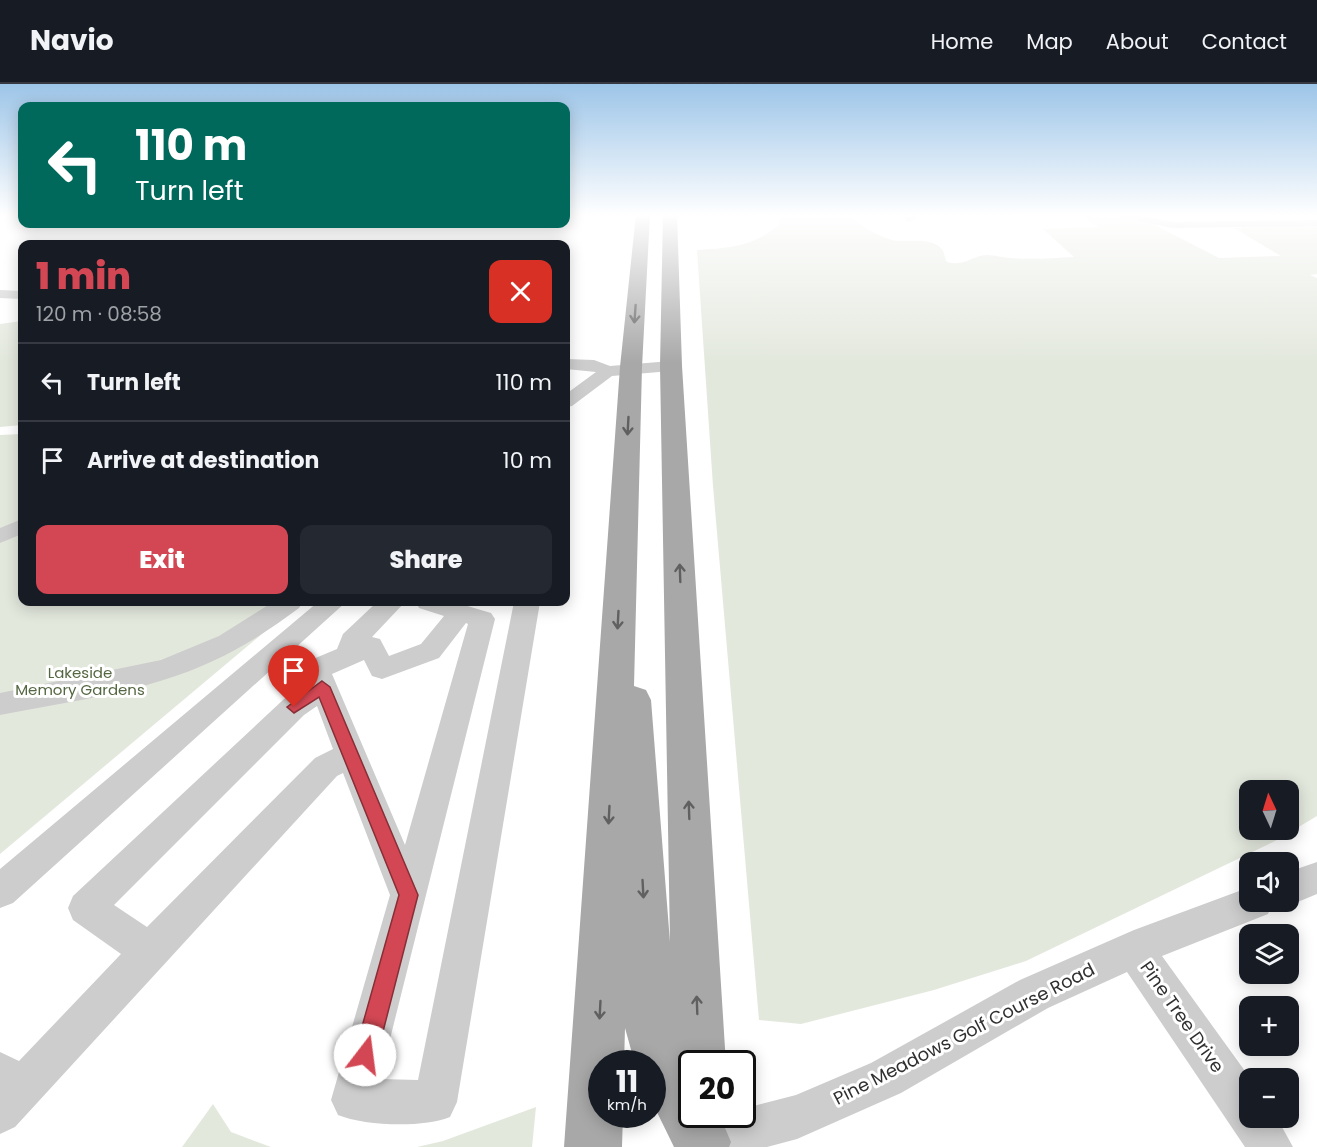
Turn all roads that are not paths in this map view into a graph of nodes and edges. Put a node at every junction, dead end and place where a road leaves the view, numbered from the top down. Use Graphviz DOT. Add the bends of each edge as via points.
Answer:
graph roads {
  1 [pos="636,264"];
  2 [pos="670,264"];
  3 [pos="0,294"];
  4 [pos="18,295"];
  5 [pos="570,364"];
  6 [pos="671,366"];
  7 [pos="620,369"];
  8 [pos="570,400"];
  9 [pos="18,528"];
  10 [pos="0,536"];
  11 [pos="284,606"];
  12 [pos="328,606"];
  13 [pos="388,606"];
  14 [pos="526,606"];
  15 [pos="456,607"];
  16 [pos="350,655"];
  17 [pos="616,667"];
  18 [pos="322,687"];
  19 [pos="0,704"];
  20 [pos="351,755"];
  21 [pos="1317,878"];
  22 [pos="1299,885"];
  23 [pos="0,891"];
  24 [pos="408,895"];
  25 [pos="1239,908"];
  26 [pos="1134,949"];
  27 [pos="150,951"];
  28 [pos="698,1050"];
  29 [pos="7,1091"];
  30 [pos="1239,1100"];
  31 [pos="1258,1128"];
  32 [pos="702,1135"];
  33 [pos="593,1146"];
  34 [pos="1271,1147"];
  1 -- 7 [label="main road, one-way"];
  2 -- 6 [label="main road"];
  3 -- 4 [label="street"];
  5 -- 7 [label="street"];
  6 -- 7 [label="street"];
  28 -- 6 [label="main road, one-way"];
  7 -- 8 [label="street"];
  7 -- 17 [label="main road, one-way"];
  9 -- 10 [label="street"];
  11 -- 19 [label="street" via="187,662"];
  12 -- 23 [label="street"];
  13 -- 16 [label="street" via="352,641"];
  14 -- 24 [label="street" via="435,1102 353,1101"];
  15 -- 16 [label="street" via="430,651 382,669 371,646"];
  15 -- 24 [label="street" via="482,619"];
  16 -- 18 [label="street" via="316,669"];
  17 -- 32 [label="main road, one-way" via="633,694 650,1023 658,1057"];
  17 -- 33 [label="main road, one-way"];
  18 -- 20 [label="street"];
  18 -- 27 [label="street" via="294,707 86,908"];
  20 -- 24 [label="street"];
  20 -- 27 [label="street" via="326,767"];
  21 -- 22 [label="street"];
  25 -- 26 [label="street, Pine Meadows Golf Course Road"];
  26 -- 30 [label="street, Pine Tree Drive"];
  26 -- 32 [label="street, Pine Meadows Golf Course Road" via="1034,994 886,1078 797,1117"];
  27 -- 29 [label="street"];
  31 -- 34 [label="street, Pine Tree Drive"];
}
